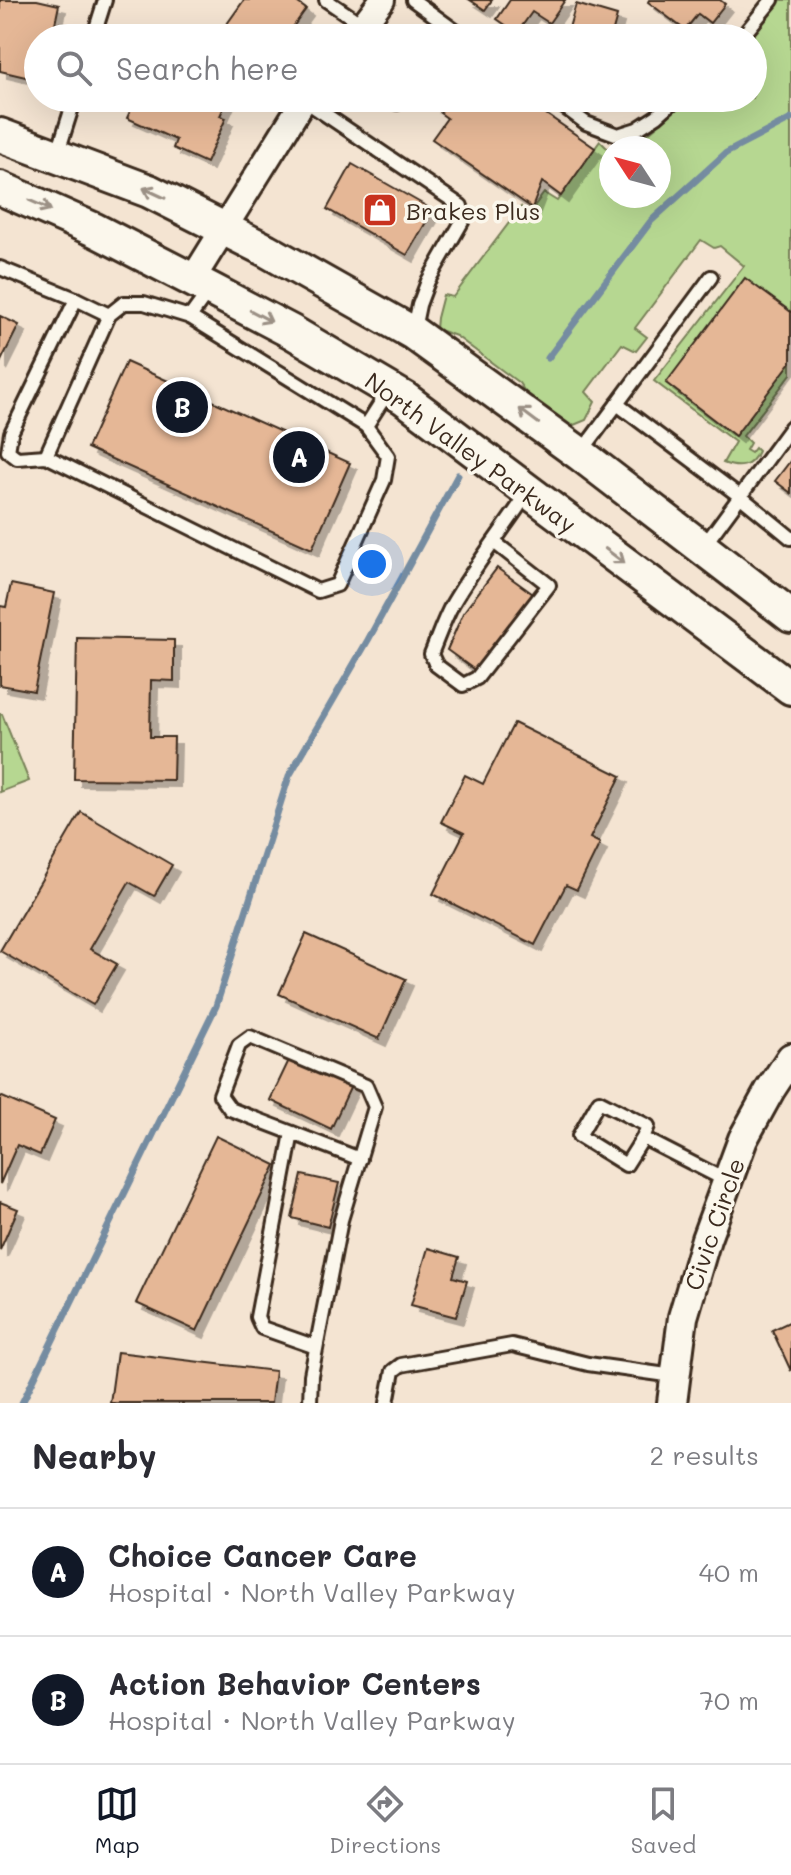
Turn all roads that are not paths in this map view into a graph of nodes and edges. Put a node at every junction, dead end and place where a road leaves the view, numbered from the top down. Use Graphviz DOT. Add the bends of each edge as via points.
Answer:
graph roads {
  1 [pos="105,0"];
  2 [pos="326,0"];
  3 [pos="382,0"];
  4 [pos="413,0"];
  5 [pos="772,0"];
  6 [pos="97,24"];
  7 [pos="350,24"];
  8 [pos="364,24"];
  9 [pos="446,24"];
  10 [pos="752,24"];
  11 [pos="71,112"];
  12 [pos="297,112"];
  13 [pos="324,112"];
  14 [pos="571,112"];
  15 [pos="661,112"];
  16 [pos="0,135"];
  17 [pos="57,155"];
  18 [pos="0,188"];
  19 [pos="223,228"];
  20 [pos="0,268"];
  21 [pos="711,277"];
  22 [pos="201,284"];
  23 [pos="76,299"];
  24 [pos="109,315"];
  25 [pos="190,317"];
  26 [pos="413,333"];
  27 [pos="389,390"];
  28 [pos="617,404"];
  29 [pos="366,426"];
  30 [pos="791,427"];
  31 [pos="580,454"];
  32 [pos="46,456"];
  33 [pos="529,492"];
  34 [pos="741,497"];
  35 [pos="791,538"];
  36 [pos="494,542"];
  37 [pos="702,548"];
  38 [pos="791,616"];
  39 [pos="791,688"];
  40 [pos="791,1058"];
  41 [pos="292,1133"];
  42 [pos="643,1138"];
  43 [pos="360,1159"];
  44 [pos="727,1181"];
  45 [pos="316,1347"];
  46 [pos="673,1390"];
  47 [pos="310,1403"];
  48 [pos="387,1403"];
  1 -- 6 [label="lane"];
  2 -- 7 [label="lane"];
  3 -- 8 [label="street"];
  4 -- 9 [label="lane"];
  5 -- 10 [label="lane"];
  11 -- 17 [label="lane"];
  12 -- 19 [label="street"];
  13 -- 26 [label="lane" via="461,206 463,220 428,281"];
  14 -- 15 [label="lane" via="618,135"];
  16 -- 17 [label="main road"];
  19 -- 17 [label="main road, one-way" via="149,191"];
  18 -- 22 [label="main road, North Valley Parkway, one-way"];
  19 -- 22 [label="street"];
  19 -- 26 [label="main road"];
  20 -- 23 [label="lane"];
  21 -- 28 [label="lane"];
  22 -- 25 [label="lane"];
  22 -- 27 [label="main road, North Valley Parkway, one-way"];
  23 -- 24 [label="lane"];
  23 -- 32 [label="lane" via="11,433 8,451 17,458"];
  24 -- 25 [label="lane" via="124,303 144,303"];
  24 -- 32 [label="lane"];
  25 -- 29 [label="lane"];
  31 -- 26 [label="main road, one-way"];
  27 -- 29 [label="lane"];
  27 -- 33 [label="main road, North Valley Parkway"];
  28 -- 31 [label="lane"];
  28 -- 34 [label="lane"];
  29 -- 32 [label="lane" via="388,456 384,480 337,585 318,591"];
  30 -- 34 [label="lane"];
  31 -- 37 [label="main road"];
  33 -- 36 [label="lane"];
  33 -- 39 [label="main road, North Valley Parkway, one-way"];
  34 -- 35 [label="lane"];
  34 -- 37 [label="lane"];
  36 -- 36 [label="lane" via="452,604 431,654 436,665 463,685 477,678 549,585"];
  37 -- 38 [label="main road"];
  40 -- 44 [label="street, Civic Circle" via="743,1139"];
  41 -- 43 [label="lane"];
  41 -- 43 [label="lane" via="230,1109 220,1095 239,1045 250,1037 366,1086 375,1107"];
  41 -- 45 [label="lane" via="257,1317 262,1328"];
  42 -- 42 [label="lane" via="626,1165 579,1136 599,1101 648,1126"];
  42 -- 44 [label="lane"];
  43 -- 45 [label="lane" via="341,1220"];
  44 -- 46 [label="street, Civic Circle" via="683,1317"];
  45 -- 47 [label="lane"];
  46 -- 48 [label="lane" via="512,1345 401,1365 393,1371"];
}
